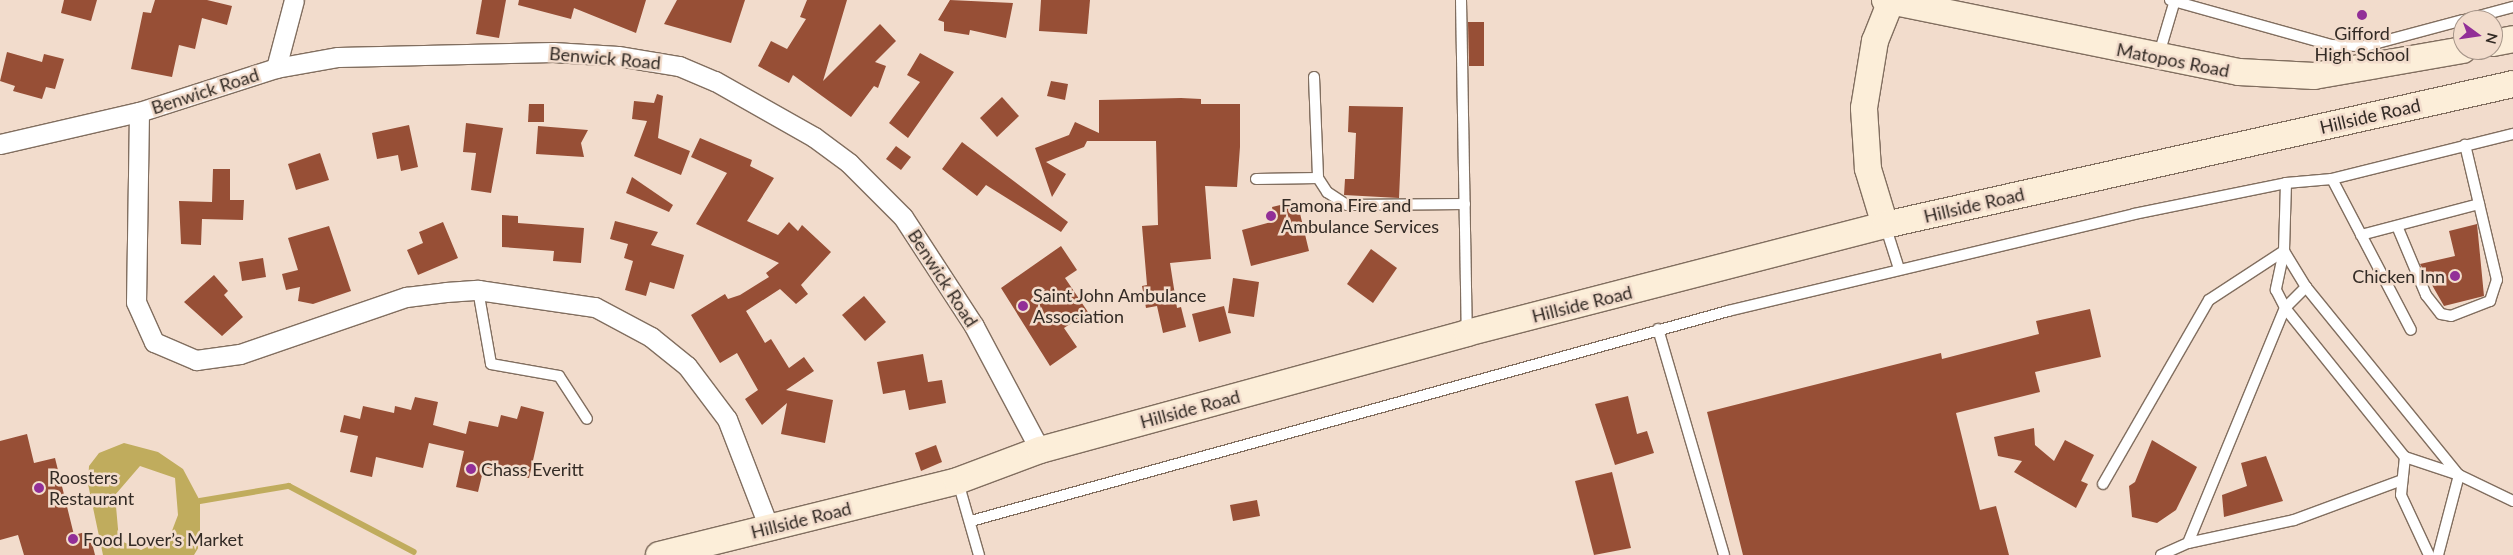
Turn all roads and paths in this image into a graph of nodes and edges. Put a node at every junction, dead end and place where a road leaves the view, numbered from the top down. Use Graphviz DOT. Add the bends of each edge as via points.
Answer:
graph roads {
  1 [pos="294,0"];
  2 [pos="1461,0"];
  3 [pos="1889,0"];
  4 [pos="2173,0"];
  5 [pos="2453,23"];
  6 [pos="2453,52"];
  7 [pos="2158,58"];
  8 [pos="276,68"];
  9 [pos="1314,77"];
  10 [pos="2513,84"];
  11 [pos="139,112"];
  12 [pos="2513,134"];
  13 [pos="0,144"];
  14 [pos="2465,145"];
  15 [pos="1318,178"];
  16 [pos="2332,178"];
  17 [pos="1256,180"];
  18 [pos="2286,182"];
  19 [pos="1465,204"];
  20 [pos="2479,204"];
  21 [pos="1886,226"];
  22 [pos="2398,226"];
  23 [pos="2361,235"];
  24 [pos="2284,251"];
  25 [pos="1899,269"];
  26 [pos="2306,288"];
  27 [pos="478,290"];
  28 [pos="2284,308"];
  29 [pos="1658,329"];
  30 [pos="2412,330"];
  31 [pos="1468,332"];
  32 [pos="587,419"];
  33 [pos="1040,450"];
  34 [pos="2405,457"];
  35 [pos="2459,475"];
  36 [pos="2402,480"];
  37 [pos="957,481"];
  38 [pos="2103,484"];
  39 [pos="2513,501"];
  40 [pos="971,521"];
  41 [pos="768,528"];
  42 [pos="2188,542"];
  43 [pos="659,555"];
  44 [pos="979,555"];
  45 [pos="1724,555"];
  46 [pos="2161,555"];
  47 [pos="2429,555"];
  48 [pos="2438,555"];
  1 -- 8 [label="street"];
  2 -- 19 [label="lane"];
  3 -- 7 [label="street, Matopos Road"];
  3 -- 21 [label="street" via="1875,41 1864,108 1868,169"];
  4 -- 5 [label="lane" via="2331,45 2366,46"];
  4 -- 7 [label="lane"];
  6 -- 7 [label="street, Matopos Road" via="2314,76 2239,72"];
  8 -- 11 [label="street, Benwick Road"];
  8 -- 33 [label="street, Benwick Road" via="400,53 553,52 670,64 716,81 814,137 849,163 903,217 974,326"];
  9 -- 15 [label="lane"];
  10 -- 21 [label="street, Hillside Road"];
  11 -- 13 [label="street, Benwick Road"];
  11 -- 27 [label="street" via="136,302 147,333 167,350 196,360 240,354 406,297"];
  12 -- 14 [label="lane"];
  14 -- 16 [label="lane"];
  14 -- 20 [label="lane"];
  15 -- 17 [label="lane"];
  15 -- 19 [label="lane" via="1327,192 1347,205"];
  16 -- 18 [label="lane"];
  16 -- 23 [label="lane"];
  18 -- 24 [label="lane"];
  18 -- 25 [label="lane"];
  19 -- 31 [label="lane"];
  20 -- 22 [label="lane"];
  20 -- 22 [label="lane" via="2496,280 2494,292 2483,307 2451,316 2436,310 2426,295"];
  21 -- 25 [label="lane"];
  21 -- 31 [label="street, Hillside Road"];
  22 -- 23 [label="lane"];
  23 -- 30 [label="lane"];
  24 -- 26 [label="lane"];
  24 -- 28 [label="lane" via="2276,290"];
  24 -- 38 [label="lane" via="2209,300"];
  25 -- 29 [label="lane"];
  26 -- 28 [label="lane"];
  26 -- 35 [label="lane"];
  27 -- 32 [label="lane" via="491,364 559,376"];
  27 -- 41 [label="street" via="595,307 668,348 727,419"];
  28 -- 34 [label="lane"];
  28 -- 42 [label="lane"];
  29 -- 40 [label="lane"];
  29 -- 45 [label="lane"];
  31 -- 33 [label="street, Hillside Road"];
  33 -- 37 [label="street, Hillside Road"];
  34 -- 35 [label="lane"];
  34 -- 36 [label="lane"];
  35 -- 39 [label="lane"];
  35 -- 48 [label="lane"];
  36 -- 42 [label="lane" via="2294,520"];
  36 -- 47 [label="lane" via="2405,508"];
  37 -- 40 [label="lane"];
  37 -- 41 [label="street, Hillside Road"];
  40 -- 44 [label="lane"];
  41 -- 43 [label="street, Hillside Road"];
  42 -- 46 [label="lane"];
}
